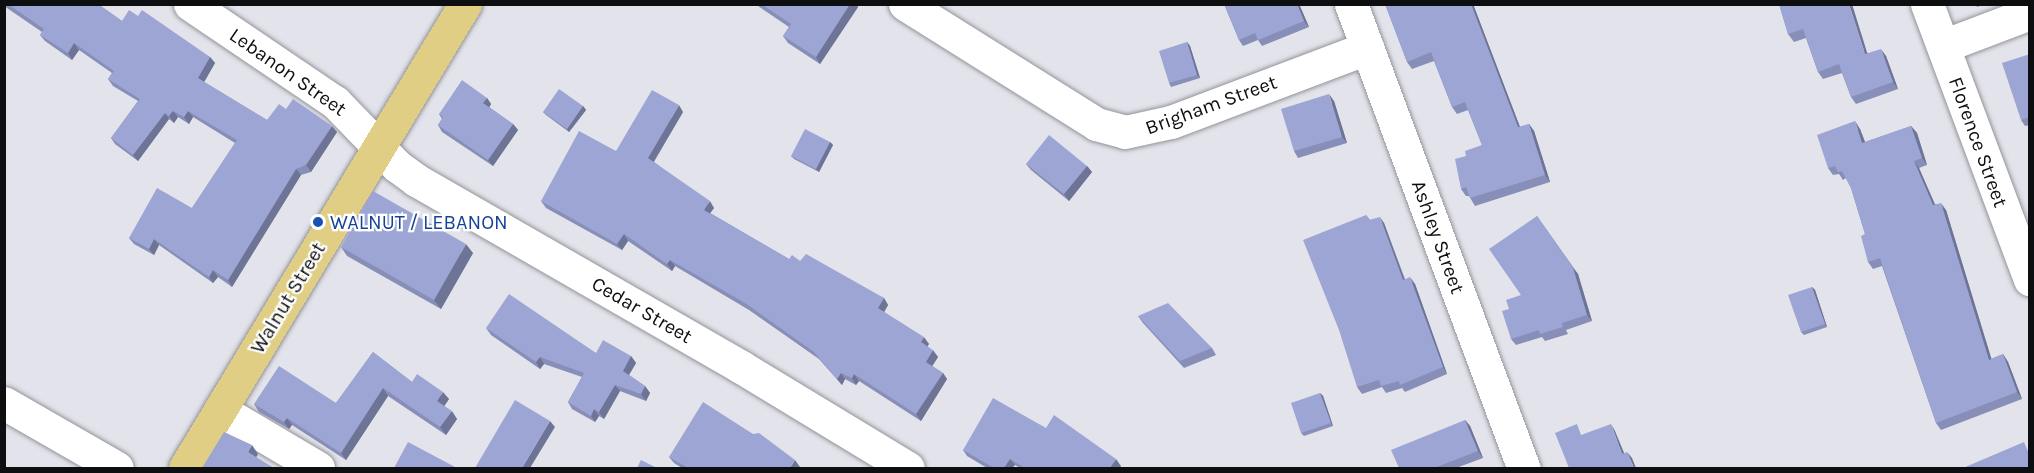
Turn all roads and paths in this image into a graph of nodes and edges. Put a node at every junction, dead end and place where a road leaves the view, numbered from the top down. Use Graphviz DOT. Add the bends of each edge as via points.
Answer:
graph roads {
  1 [pos="190,4"];
  2 [pos="465,4"];
  3 [pos="906,4"];
  4 [pos="1351,4"];
  5 [pos="1927,4"];
  6 [pos="2030,13"];
  7 [pos="1943,46"];
  8 [pos="1367,48"];
  9 [pos="379,148"];
  10 [pos="2030,279"];
  11 [pos="4,403"];
  12 [pos="220,410"];
  13 [pos="117,468"];
  14 [pos="185,468"];
  15 [pos="318,468"];
  16 [pos="908,468"];
  17 [pos="1524,468"];
  1 -- 9 [label="street, Lebanon Street" via="335,102"];
  2 -- 9 [label="main road, Walnut Street"];
  3 -- 8 [label="street, Brigham Street" via="1096,124 1125,132 1171,122"];
  4 -- 8 [label="street, Ashley Street"];
  5 -- 7 [label="street, Florence Street"];
  6 -- 7 [label="street"];
  7 -- 10 [label="street, Florence Street"];
  8 -- 17 [label="street, Ashley Street"];
  9 -- 12 [label="main road, Walnut Street"];
  9 -- 16 [label="street, Cedar Street" via="416,180"];
  11 -- 13 [label="street"];
  12 -- 14 [label="main road, Walnut Street"];
  12 -- 15 [label="street"];
}
